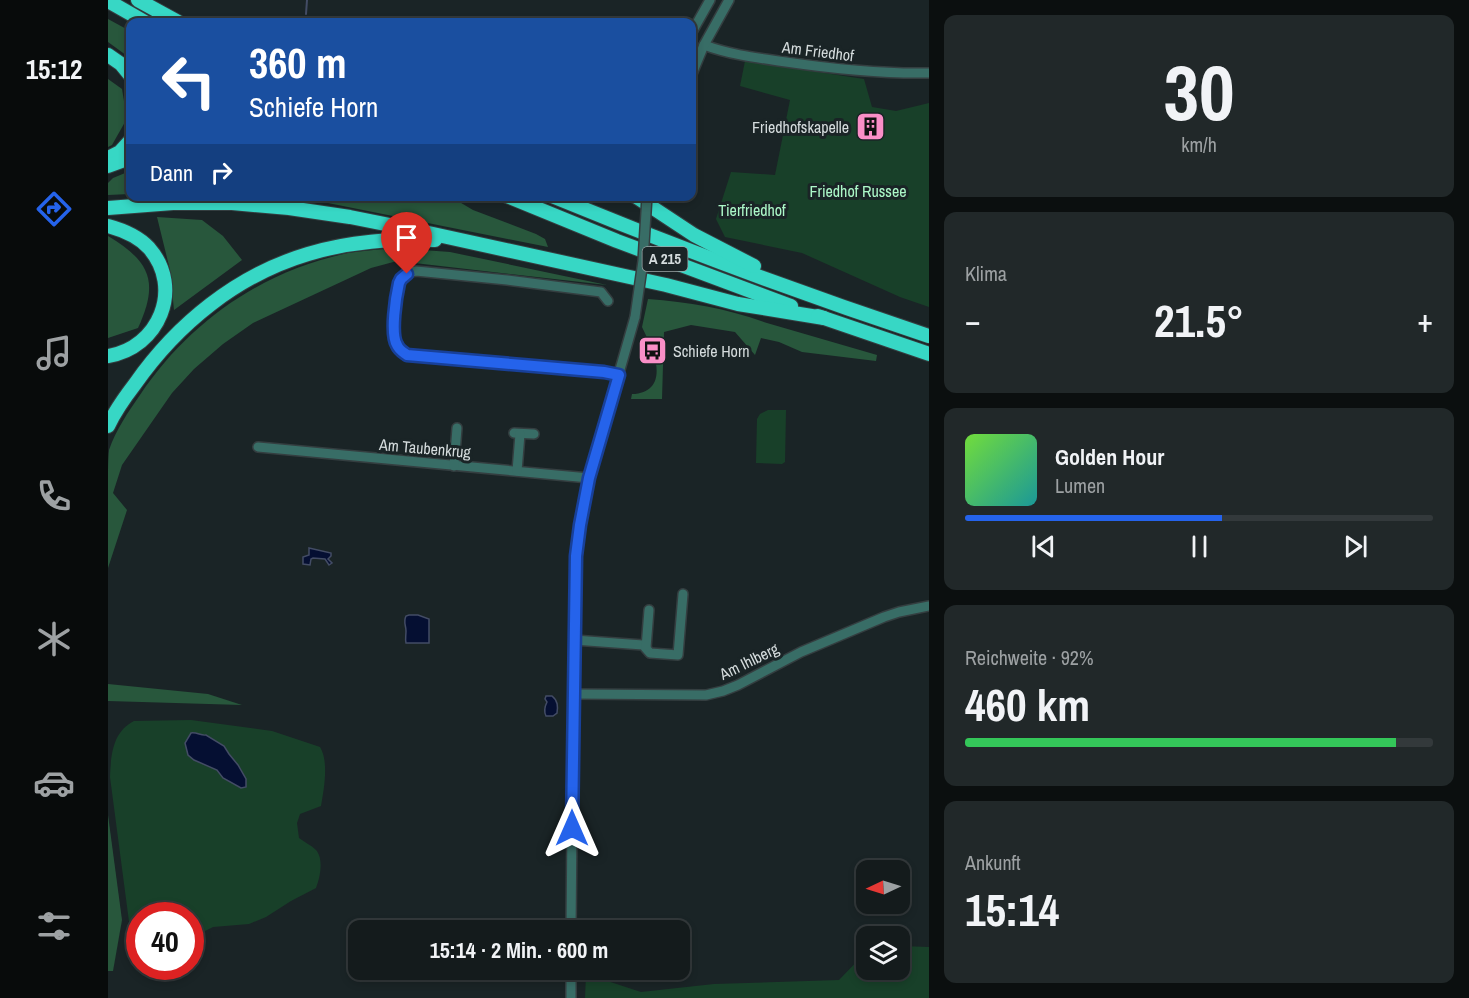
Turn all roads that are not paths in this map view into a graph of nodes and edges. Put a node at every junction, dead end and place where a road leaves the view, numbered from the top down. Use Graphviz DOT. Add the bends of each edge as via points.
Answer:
graph roads {
  1 [pos="138,0"];
  2 [pos="710,0"];
  3 [pos="729,0"];
  4 [pos="108,1"];
  5 [pos="138,18"];
  6 [pos="171,18"];
  7 [pos="696,25"];
  8 [pos="704,45"];
  9 [pos="108,55"];
  10 [pos="696,64"];
  11 [pos="126,70"];
  12 [pos="929,73"];
  13 [pos="126,145"];
  14 [pos="108,158"];
  15 [pos="126,159"];
  16 [pos="108,166"];
  17 [pos="519,201"];
  18 [pos="564,201"];
  19 [pos="642,201"];
  20 [pos="647,201"];
  21 [pos="108,208"];
  22 [pos="108,226"];
  23 [pos="464,241"];
  24 [pos="608,301"];
  25 [pos="829,302"];
  26 [pos="824,318"];
  27 [pos="929,336"];
  28 [pos="929,354"];
  29 [pos="108,356"];
  30 [pos="619,375"];
  31 [pos="108,426"];
  32 [pos="456,428"];
  33 [pos="534,435"];
  34 [pos="258,447"];
  35 [pos="454,466"];
  36 [pos="517,471"];
  37 [pos="589,478"];
  38 [pos="683,594"];
  39 [pos="929,606"];
  40 [pos="649,610"];
  41 [pos="574,640"];
  42 [pos="646,648"];
  43 [pos="573,690"];
  44 [pos="572,920"];
  45 [pos="571,980"];
  46 [pos="571,998"];
  1 -- 6 [label="highway"];
  2 -- 7 [label="street"];
  3 -- 8 [label="street"];
  4 -- 5 [label="highway"];
  8 -- 10 [label="street"];
  8 -- 12 [label="street, Am Friedhof" via="732,54 842,70"];
  9 -- 11 [label="highway"];
  13 -- 14 [label="highway"];
  15 -- 16 [label="highway"];
  17 -- 26 [label="highway, A 215"];
  18 -- 25 [label="highway, A 215"];
  19 -- 25 [label="highway" via="711,245"];
  20 -- 30 [label="street, bridge" via="635,317"];
  21 -- 23 [label="highway" via="173,203 260,205 350,217"];
  22 -- 29 [label="highway" via="130,234 148,247 160,268 165,289 155,327 133,348"];
  23 -- 26 [label="highway" via="738,304"];
  23 -- 31 [label="highway" via="360,242 307,254 250,278 198,315 160,351"];
  24 -- 30 [label="street" via="601,292 416,271 403,276 399,283 395,339 407,355"];
  25 -- 27 [label="highway, A 215"];
  26 -- 28 [label="highway, A 215"];
  30 -- 37 [label="street"];
  32 -- 35 [label="street"];
  33 -- 36 [label="street" via="517,433"];
  34 -- 35 [label="street, Am Taubenkrug"];
  35 -- 36 [label="street, Am Taubenkrug"];
  36 -- 37 [label="street, Am Taubenkrug"];
  37 -- 41 [label="street" via="576,556"];
  38 -- 42 [label="street" via="678,655 650,653"];
  39 -- 43 [label="street, Am Ihlberg" via="884,617 723,691 706,694"];
  40 -- 42 [label="street"];
  41 -- 42 [label="street"];
  41 -- 43 [label="street"];
  43 -- 44 [label="street"];
  45 -- 46 [label="street"];
}
